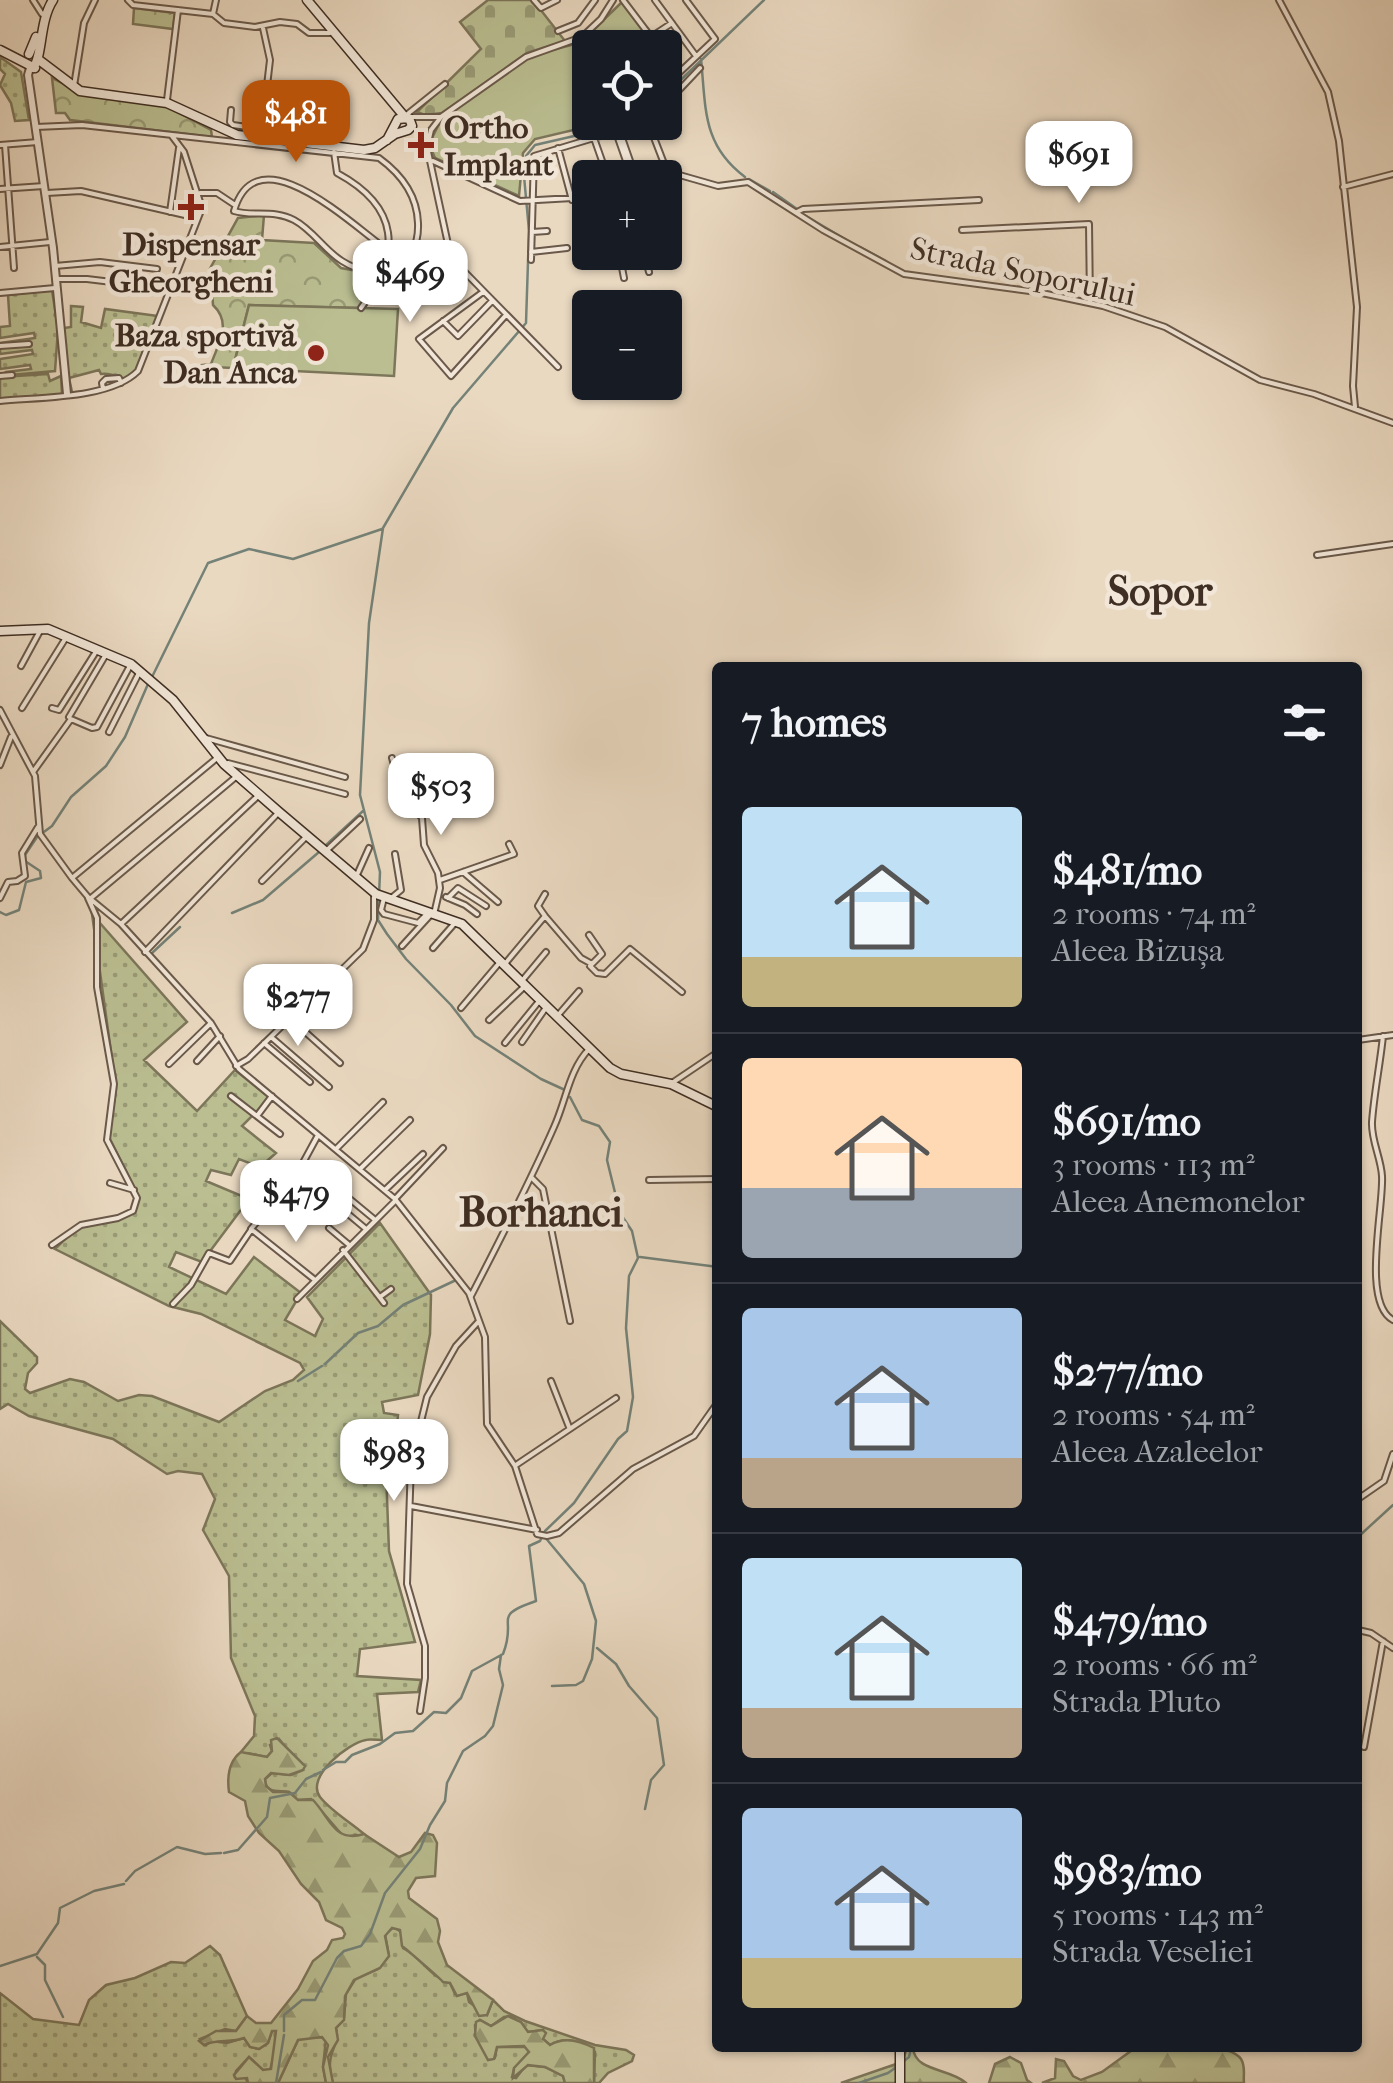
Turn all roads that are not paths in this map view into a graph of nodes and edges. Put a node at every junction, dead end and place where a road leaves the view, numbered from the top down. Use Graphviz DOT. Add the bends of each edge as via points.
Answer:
graph roads {
  1 [pos="33,0"];
  2 [pos="51,0"];
  3 [pos="95,0"];
  4 [pos="128,0"];
  5 [pos="216,0"];
  6 [pos="307,0"];
  7 [pos="534,0"];
  8 [pos="557,0"];
  9 [pos="595,0"];
  10 [pos="614,0"];
  11 [pos="623,0"];
  12 [pos="655,0"];
  13 [pos="686,0"];
  14 [pos="1279,0"];
  15 [pos="178,10"];
  16 [pos="606,13"];
  17 [pos="42,14"];
  18 [pos="213,14"];
  19 [pos="672,23"];
  20 [pos="263,28"];
  21 [pos="646,30"];
  22 [pos="662,30"];
  23 [pos="677,30"];
  24 [pos="334,32"];
  25 [pos="558,32"];
  26 [pos="682,37"];
  27 [pos="2,50"];
  28 [pos="696,56"];
  29 [pos="32,61"];
  30 [pos="700,68"];
  31 [pos="682,70"];
  32 [pos="445,84"];
  33 [pos="74,87"];
  34 [pos="682,87"];
  35 [pos="167,103"];
  36 [pos="231,110"];
  37 [pos="441,117"];
  38 [pos="424,118"];
  39 [pos="404,119"];
  40 [pos="36,128"];
  41 [pos="431,130"];
  42 [pos="262,134"];
  43 [pos="172,135"];
  44 [pos="216,135"];
  45 [pos="587,140"];
  46 [pos="386,141"];
  47 [pos="38,142"];
  48 [pos="179,144"];
  49 [pos="3,145"];
  50 [pos="558,148"];
  51 [pos="334,152"];
  52 [pos="382,159"];
  53 [pos="433,161"];
  54 [pos="1393,174"];
  55 [pos="682,175"];
  56 [pos="1343,186"];
  57 [pos="8,188"];
  58 [pos="0,190"];
  59 [pos="45,190"];
  60 [pos="200,193"];
  61 [pos="572,200"];
  62 [pos="979,200"];
  63 [pos="527,202"];
  64 [pos="234,208"];
  65 [pos="170,212"];
  66 [pos="796,212"];
  67 [pos="198,218"];
  68 [pos="962,230"];
  69 [pos="547,231"];
  70 [pos="532,232"];
  71 [pos="52,242"];
  72 [pos="12,246"];
  73 [pos="0,247"];
  74 [pos="567,248"];
  75 [pos="388,252"];
  76 [pos="532,252"];
  77 [pos="451,258"];
  78 [pos="531,260"];
  79 [pos="55,266"];
  80 [pos="77,266"];
  81 [pos="14,268"];
  82 [pos="156,269"];
  83 [pos="622,270"];
  84 [pos="384,272"];
  85 [pos="76,278"];
  86 [pos="624,278"];
  87 [pos="56,284"];
  88 [pos="170,289"];
  89 [pos="483,292"];
  90 [pos="0,293"];
  91 [pos="492,301"];
  92 [pos="1090,303"];
  93 [pos="361,308"];
  94 [pos="506,315"];
  95 [pos="443,321"];
  96 [pos="28,344"];
  97 [pos="0,346"];
  98 [pos="558,367"];
  99 [pos="12,375"];
  100 [pos="0,376"];
  101 [pos="68,394"];
  102 [pos="0,401"];
  103 [pos="1355,407"];
  104 [pos="1393,423"];
  105 [pos="1393,544"];
  106 [pos="1317,556"];
  107 [pos="42,628"];
  108 [pos="0,630"];
  109 [pos="67,636"];
  110 [pos="98,648"];
  111 [pos="108,652"];
  112 [pos="130,664"];
  113 [pos="21,666"];
  114 [pos="146,677"];
  115 [pos="22,708"];
  116 [pos="52,708"];
  117 [pos="0,710"];
  118 [pos="70,718"];
  119 [pos="109,732"];
  120 [pos="13,734"];
  121 [pos="203,739"];
  122 [pos="392,758"];
  123 [pos="220,761"];
  124 [pos="0,765"];
  125 [pos="33,772"];
  126 [pos="237,776"];
  127 [pos="345,777"];
  128 [pos="345,794"];
  129 [pos="259,795"];
  130 [pos="279,812"];
  131 [pos="360,819"];
  132 [pos="39,832"];
  133 [pos="307,836"];
  134 [pos="508,844"];
  135 [pos="370,848"];
  136 [pos="325,851"];
  137 [pos="396,854"];
  138 [pos="463,872"];
  139 [pos="356,877"];
  140 [pos="0,878"];
  141 [pos="72,878"];
  142 [pos="440,880"];
  143 [pos="262,881"];
  144 [pos="8,882"];
  145 [pos="544,894"];
  146 [pos="381,896"];
  147 [pos="440,896"];
  148 [pos="0,898"];
  149 [pos="89,898"];
  150 [pos="448,898"];
  151 [pos="498,902"];
  152 [pos="486,906"];
  153 [pos="431,912"];
  154 [pos="477,914"];
  155 [pos="545,916"];
  156 [pos="457,921"];
  157 [pos="121,924"];
  158 [pos="590,935"];
  159 [pos="402,946"];
  160 [pos="433,948"];
  161 [pos="145,952"];
  162 [pos="546,952"];
  163 [pos="502,963"];
  164 [pos="588,964"];
  165 [pos="523,984"];
  166 [pos="579,991"];
  167 [pos="682,992"];
  168 [pos="540,1000"];
  169 [pos="461,1008"];
  170 [pos="547,1008"];
  171 [pos="557,1017"];
  172 [pos="489,1020"];
  173 [pos="210,1023"];
  174 [pos="282,1026"];
  175 [pos="1393,1035"];
  176 [pos="220,1036"];
  177 [pos="1383,1036"];
  178 [pos="271,1037"];
  179 [pos="1362,1039"];
  180 [pos="263,1042"];
  181 [pos="522,1042"];
  182 [pos="505,1043"];
  183 [pos="589,1048"];
  184 [pos="712,1056"];
  185 [pos="197,1061"];
  186 [pos="340,1063"];
  187 [pos="169,1064"];
  188 [pos="236,1066"];
  189 [pos="310,1082"];
  190 [pos="670,1084"];
  191 [pos="329,1087"];
  192 [pos="232,1096"];
  193 [pos="272,1096"];
  194 [pos="384,1102"];
  195 [pos="712,1104"];
  196 [pos="257,1116"];
  197 [pos="410,1120"];
  198 [pos="280,1134"];
  199 [pos="317,1137"];
  200 [pos="443,1148"];
  201 [pos="336,1149"];
  202 [pos="423,1154"];
  203 [pos="304,1161"];
  204 [pos="360,1169"];
  205 [pos="298,1172"];
  206 [pos="532,1177"];
  207 [pos="712,1178"];
  208 [pos="649,1180"];
  209 [pos="290,1182"];
  210 [pos="110,1183"];
  211 [pos="134,1190"];
  212 [pos="385,1190"];
  213 [pos="396,1199"];
  214 [pos="315,1202"];
  215 [pos="375,1220"];
  216 [pos="329,1228"];
  217 [pos="366,1229"];
  218 [pos="251,1230"];
  219 [pos="52,1245"];
  220 [pos="349,1245"];
  221 [pos="344,1250"];
  222 [pos="315,1280"];
  223 [pos="391,1289"];
  224 [pos="470,1296"];
  225 [pos="380,1297"];
  226 [pos="297,1299"];
  227 [pos="384,1303"];
  228 [pos="173,1304"];
  229 [pos="480,1316"];
  230 [pos="1393,1320"];
  231 [pos="570,1321"];
  232 [pos="551,1380"];
  233 [pos="616,1398"];
  234 [pos="712,1410"];
  235 [pos="569,1426"];
  236 [pos="1393,1454"];
  237 [pos="514,1466"];
  238 [pos="1393,1480"];
  239 [pos="1379,1486"];
  240 [pos="1362,1496"];
  241 [pos="411,1506"];
  242 [pos="537,1532"];
  243 [pos="1362,1630"];
  244 [pos="1383,1640"];
  245 [pos="1393,1648"];
  246 [pos="420,1711"];
  247 [pos="1364,1747"];
  248 [pos="900,2052"];
  249 [pos="900,2083"];
  1 -- 17 [label="street"];
  2 -- 17 [label="main road"];
  2 -- 29 [label="main road"];
  3 -- 33 [label="street" via="84,22"];
  4 -- 15 [label="street"];
  5 -- 18 [label="street"];
  6 -- 24 [label="main road"];
  7 -- 8 [label="street" via="541,8"];
  9 -- 25 [label="street" via="578,23"];
  10 -- 16 [label="street"];
  11 -- 16 [label="street"];
  11 -- 21 [label="street"];
  12 -- 19 [label="street"];
  13 -- 28 [label="street" via="715,39"];
  14 -- 56 [label="street" via="1328,92"];
  15 -- 18 [label="street"];
  15 -- 35 [label="street"];
  16 -- 37 [label="street" via="582,37 526,57"];
  17 -- 29 [label="main road"];
  18 -- 20 [label="street" via="224,23"];
  19 -- 22 [label="street"];
  19 -- 23 [label="street"];
  20 -- 24 [label="street" via="280,22"];
  20 -- 42 [label="street" via="270,60"];
  24 -- 39 [label="main road"];
  26 -- 28 [label="street"];
  27 -- 29 [label="main road"];
  28 -- 31 [label="street"];
  29 -- 33 [label="main road"];
  29 -- 40 [label="street"];
  30 -- 34 [label="street"];
  32 -- 39 [label="street"];
  33 -- 35 [label="main road"];
  35 -- 44 [label="main road"];
  36 -- 42 [label="street" via="232,126"];
  37 -- 38 [label="street"];
  37 -- 41 [label="street"];
  38 -- 39 [label="street"];
  38 -- 41 [label="street"];
  39 -- 46 [label="main road"];
  39 -- 46 [label="main road" via="403,132"];
  40 -- 43 [label="street" via="82,125"];
  40 -- 47 [label="street"];
  41 -- 53 [label="street"];
  42 -- 44 [label="main road"];
  42 -- 46 [label="main road" via="364,150"];
  43 -- 44 [label="street"];
  43 -- 48 [label="street"];
  44 -- 51 [label="street"];
  45 -- 50 [label="street"];
  46 -- 52 [label="street"];
  47 -- 49 [label="street"];
  47 -- 59 [label="street"];
  48 -- 60 [label="street"];
  48 -- 65 [label="street"];
  49 -- 57 [label="street"];
  50 -- 61 [label="street"];
  50 -- 63 [label="street" via="533,157"];
  51 -- 52 [label="street"];
  51 -- 75 [label="street" via="337,172 361,186 386,218"];
  52 -- 84 [label="street" via="409,188 418,221 410,258"];
  53 -- 63 [label="street"];
  53 -- 77 [label="street"];
  54 -- 56 [label="street"];
  55 -- 66 [label="street, Strada Soporului" via="718,186 748,182"];
  56 -- 103 [label="street" via="1357,307"];
  57 -- 58 [label="street"];
  57 -- 59 [label="street"];
  57 -- 72 [label="street"];
  59 -- 65 [label="street" via="81,191"];
  59 -- 71 [label="street"];
  60 -- 64 [label="street" via="217,193"];
  60 -- 67 [label="street"];
  61 -- 63 [label="street"];
  62 -- 66 [label="street"];
  63 -- 70 [label="street"];
  64 -- 75 [label="street" via="245,189 288,182"];
  64 -- 84 [label="street" via="236,214 280,214 348,265"];
  65 -- 67 [label="street"];
  66 -- 92 [label="street, Strada Soporului" via="904,274"];
  67 -- 88 [label="street"];
  68 -- 92 [label="street" via="1090,224"];
  69 -- 70 [label="street"];
  70 -- 76 [label="street"];
  71 -- 72 [label="street"];
  71 -- 79 [label="street"];
  72 -- 73 [label="street"];
  72 -- 81 [label="street"];
  74 -- 76 [label="street"];
  75 -- 84 [label="street"];
  76 -- 78 [label="street"];
  77 -- 84 [label="street" via="392,276"];
  77 -- 89 [label="street"];
  79 -- 80 [label="street"];
  79 -- 87 [label="street"];
  80 -- 82 [label="street"];
  80 -- 85 [label="street"];
  83 -- 86 [label="street"];
  84 -- 93 [label="street"];
  85 -- 87 [label="street"];
  85 -- 88 [label="street"];
  87 -- 90 [label="street"];
  87 -- 101 [label="street"];
  88 -- 101 [label="street" via="130,381"];
  89 -- 91 [label="street"];
  89 -- 95 [label="street"];
  91 -- 94 [label="street"];
  91 -- 95 [label="street" via="458,336"];
  92 -- 103 [label="street, Strada Soporului" via="1160,324 1260,380"];
  94 -- 95 [label="street" via="451,376 419,342"];
  94 -- 98 [label="street"];
  96 -- 97 [label="street"];
  99 -- 100 [label="street"];
  101 -- 102 [label="street"];
  103 -- 104 [label="street, Strada Soporului"];
  105 -- 106 [label="street"];
  107 -- 108 [label="main road"];
  107 -- 109 [label="main road"];
  107 -- 113 [label="street"];
  109 -- 110 [label="main road"];
  109 -- 115 [label="street"];
  110 -- 111 [label="main road"];
  110 -- 116 [label="street" via="60,710"];
  111 -- 112 [label="main road"];
  111 -- 118 [label="street"];
  112 -- 114 [label="main road"];
  112 -- 118 [label="street" via="97,727"];
  114 -- 119 [label="street"];
  114 -- 121 [label="main road"];
  117 -- 120 [label="street"];
  118 -- 125 [label="street"];
  120 -- 124 [label="street"];
  120 -- 125 [label="street"];
  121 -- 123 [label="main road"];
  121 -- 127 [label="street"];
  122 -- 142 [label="street" via="403,796 422,818 424,845"];
  123 -- 126 [label="main road"];
  123 -- 128 [label="street"];
  123 -- 141 [label="street"];
  125 -- 132 [label="street"];
  126 -- 129 [label="main road"];
  126 -- 149 [label="street"];
  129 -- 130 [label="main road"];
  129 -- 157 [label="street"];
  130 -- 133 [label="main road"];
  130 -- 161 [label="street"];
  131 -- 136 [label="street"];
  132 -- 141 [label="street"];
  132 -- 144 [label="street" via="22,854 26,876"];
  133 -- 136 [label="main road"];
  133 -- 143 [label="street"];
  134 -- 138 [label="street" via="514,854"];
  135 -- 139 [label="street"];
  136 -- 139 [label="main road"];
  137 -- 146 [label="street" via="400,891"];
  138 -- 142 [label="street"];
  138 -- 151 [label="street"];
  139 -- 146 [label="main road"];
  140 -- 144 [label="street"];
  141 -- 149 [label="street"];
  142 -- 147 [label="street"];
  144 -- 148 [label="street"];
  145 -- 155 [label="street" via="538,906"];
  146 -- 153 [label="main road"];
  146 -- 153 [label="street" via="384,914 418,923"];
  146 -- 174 [label="street" via="363,949 284,1017"];
  147 -- 150 [label="street"];
  147 -- 153 [label="street"];
  149 -- 157 [label="street"];
  149 -- 211 [label="street" via="97,918 97,986 114,1084 107,1140"];
  150 -- 152 [label="street" via="458,888"];
  150 -- 154 [label="street"];
  153 -- 156 [label="main road"];
  153 -- 159 [label="street"];
  155 -- 163 [label="street"];
  155 -- 164 [label="street"];
  156 -- 160 [label="street"];
  156 -- 163 [label="main road"];
  157 -- 161 [label="street"];
  158 -- 164 [label="street" via="602,954"];
  161 -- 173 [label="street"];
  162 -- 165 [label="street"];
  163 -- 165 [label="main road"];
  163 -- 169 [label="street"];
  164 -- 167 [label="street" via="605,974 630,949"];
  165 -- 168 [label="main road"];
  165 -- 172 [label="street"];
  166 -- 171 [label="street"];
  168 -- 170 [label="main road"];
  168 -- 182 [label="street"];
  170 -- 171 [label="main road"];
  170 -- 181 [label="street"];
  171 -- 183 [label="main road"];
  173 -- 176 [label="street"];
  173 -- 187 [label="street"];
  174 -- 178 [label="street"];
  174 -- 186 [label="street" via="291,1020"];
  175 -- 177 [label="street"];
  176 -- 185 [label="street"];
  176 -- 188 [label="street"];
  177 -- 179 [label="street"];
  177 -- 230 [label="street" via="1372,1126 1382,1180 1378,1279 1384,1312"];
  178 -- 180 [label="street"];
  178 -- 191 [label="street"];
  180 -- 188 [label="street"];
  180 -- 189 [label="street"];
  183 -- 190 [label="main road" via="618,1072"];
  183 -- 206 [label="street" via="576,1065"];
  184 -- 190 [label="street"];
  188 -- 193 [label="street"];
  190 -- 195 [label="main road"];
  192 -- 196 [label="street"];
  193 -- 196 [label="street"];
  193 -- 199 [label="street"];
  194 -- 201 [label="street"];
  196 -- 198 [label="street"];
  197 -- 204 [label="street"];
  199 -- 201 [label="street"];
  199 -- 203 [label="street"];
  200 -- 213 [label="street"];
  201 -- 204 [label="street"];
  202 -- 212 [label="street"];
  203 -- 205 [label="street"];
  203 -- 215 [label="street"];
  204 -- 212 [label="street"];
  205 -- 209 [label="street"];
  205 -- 217 [label="street"];
  206 -- 224 [label="street"];
  206 -- 231 [label="street" via="543,1189"];
  207 -- 208 [label="street"];
  209 -- 214 [label="street"];
  209 -- 218 [label="street"];
  210 -- 211 [label="street"];
  211 -- 219 [label="street" via="133,1211 81,1225"];
  212 -- 213 [label="street"];
  213 -- 215 [label="street"];
  213 -- 224 [label="street"];
  215 -- 217 [label="street"];
  216 -- 220 [label="street"];
  217 -- 220 [label="street"];
  218 -- 222 [label="street"];
  218 -- 228 [label="street" via="230,1260 208,1253"];
  220 -- 221 [label="street"];
  221 -- 222 [label="street"];
  221 -- 225 [label="street"];
  222 -- 226 [label="street"];
  223 -- 225 [label="street"];
  224 -- 229 [label="street"];
  225 -- 227 [label="street"];
  229 -- 237 [label="street" via="486,1419"];
  229 -- 241 [label="street" via="424,1405"];
  232 -- 235 [label="street"];
  233 -- 235 [label="street"];
  234 -- 242 [label="street" via="694,1436 633,1468 559,1533"];
  235 -- 237 [label="street"];
  236 -- 239 [label="street"];
  237 -- 242 [label="street"];
  238 -- 239 [label="street"];
  239 -- 240 [label="street"];
  241 -- 242 [label="street"];
  241 -- 246 [label="street" via="407,1584 426,1655"];
  243 -- 244 [label="street"];
  244 -- 245 [label="street"];
  244 -- 247 [label="street"];
  248 -- 249 [label="main road"];
}
